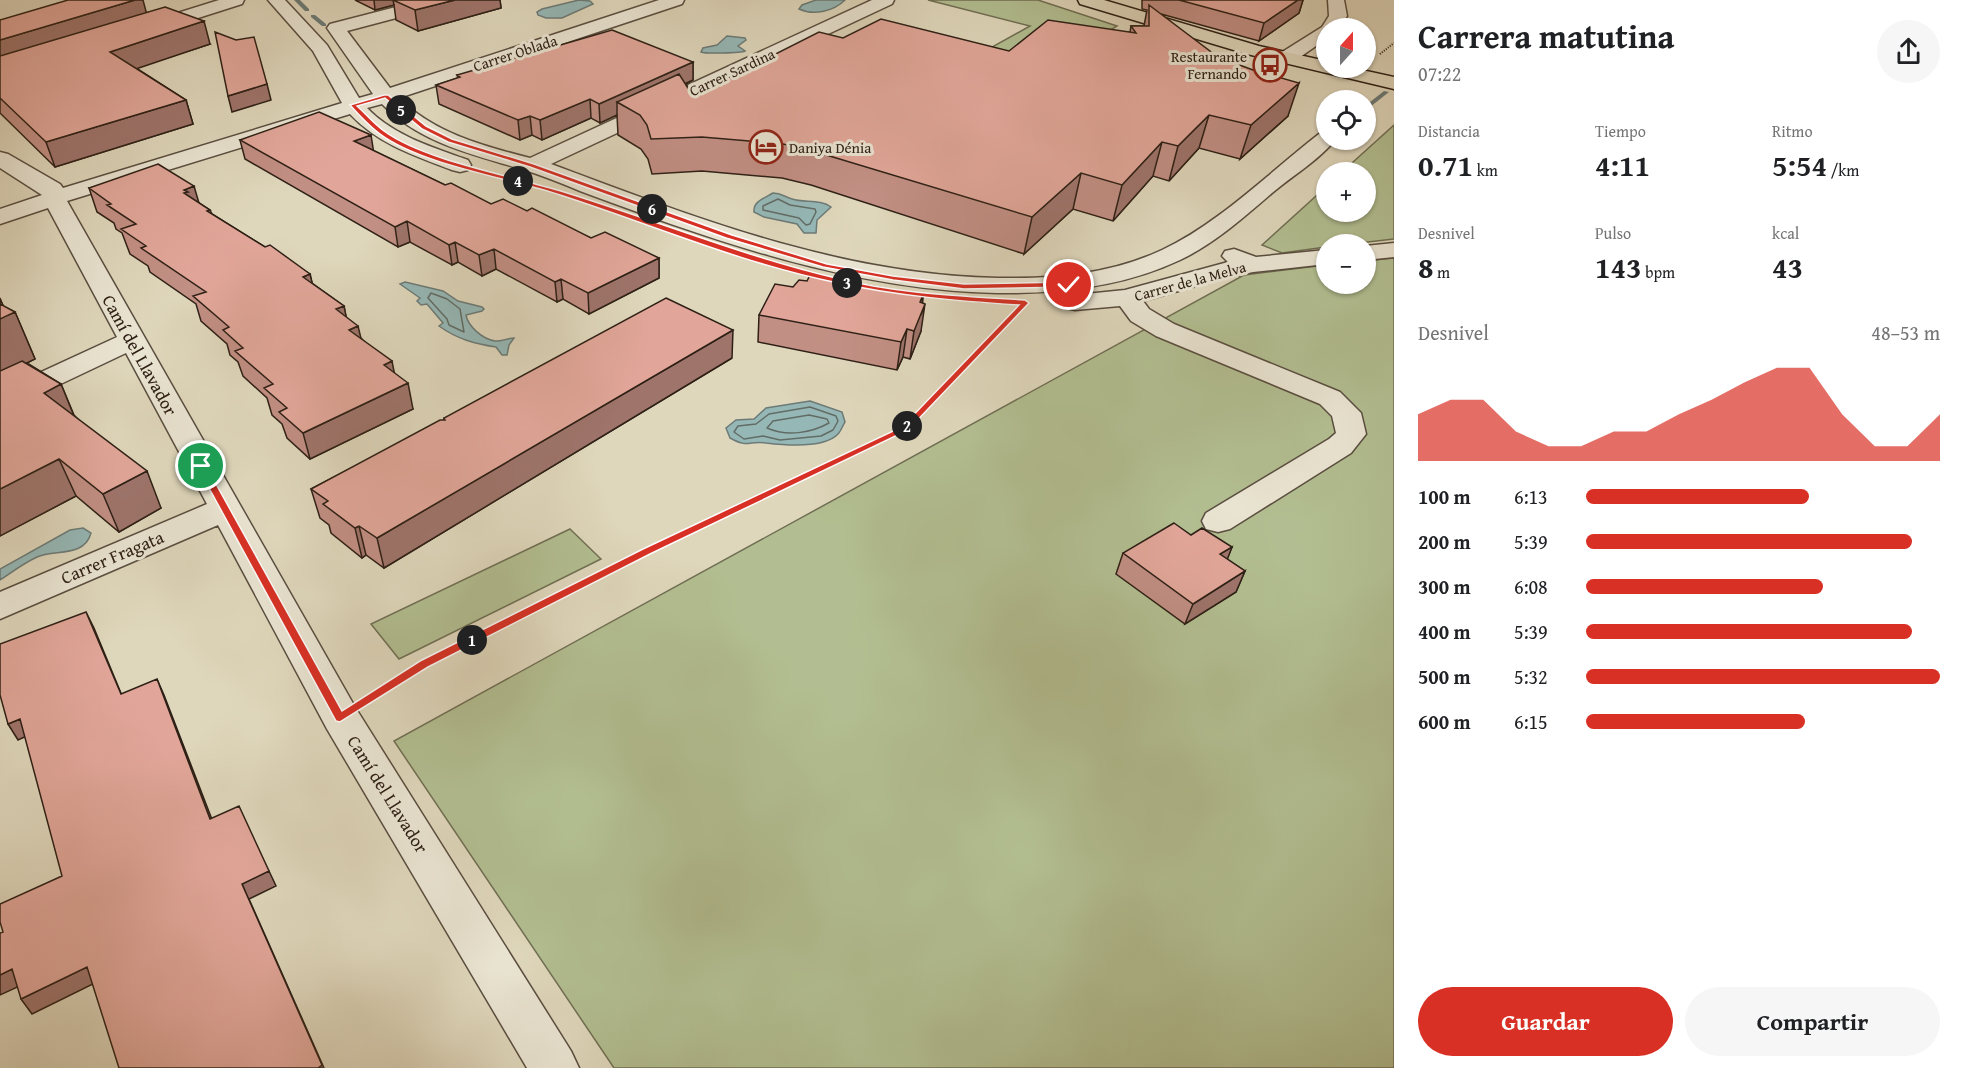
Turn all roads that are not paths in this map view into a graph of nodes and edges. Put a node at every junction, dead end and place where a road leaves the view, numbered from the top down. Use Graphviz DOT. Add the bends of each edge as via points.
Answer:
graph roads {
  1 [pos="236,0"];
  2 [pos="276,0"];
  3 [pos="442,0"];
  4 [pos="676,0"];
  5 [pos="886,0"];
  6 [pos="1086,0"];
  7 [pos="1336,0"];
  8 [pos="316,12"];
  9 [pos="293,17"];
  10 [pos="1337,18"];
  11 [pos="124,35"];
  12 [pos="1316,38"];
  13 [pos="1286,58"];
  14 [pos="1394,84"];
  15 [pos="386,96"];
  16 [pos="353,105"];
  17 [pos="1316,146"];
  18 [pos="0,159"];
  19 [pos="532,165"];
  20 [pos="54,198"];
  21 [pos="0,217"];
  22 [pos="1208,234"];
  23 [pos="1394,250"];
  24 [pos="1376,252"];
  25 [pos="1316,258"];
  26 [pos="1253,265"];
  27 [pos="1127,298"];
  28 [pos="132,341"];
  29 [pos="0,402"];
  30 [pos="225,509"];
  31 [pos="1218,521"];
  32 [pos="0,606"];
  33 [pos="554,1068"];
  1 -- 11 [label="street"];
  2 -- 9 [label="street, Carrer de la Melva"];
  3 -- 15 [label="street" via="336,28"];
  4 -- 15 [label="street, Carrer Oblada"];
  5 -- 19 [label="street, Carrer Sardina"];
  6 -- 13 [label="main road"];
  7 -- 10 [label="street"];
  8 -- 9 [label="street"];
  9 -- 16 [label="street, Carrer de la Melva" via="328,59"];
  12 -- 13 [label="street"];
  13 -- 14 [label="main road"];
  15 -- 16 [label="street, Carrer Oblada"];
  15 -- 19 [label="street" via="434,134"];
  16 -- 20 [label="street, Carrer Oblada"];
  16 -- 27 [label="street, Carrer de la Melva" via="382,133 421,152 562,193 775,265 837,281 959,300 1025,303"];
  17 -- 22 [label="street, Carrer de la Melva"];
  18 -- 20 [label="street, Camí del Llavador" via="51,189"];
  19 -- 22 [label="street, Carrer de la Melva" via="729,236 826,266 964,286 1069,285 1099,279 1171,255"];
  20 -- 21 [label="street, Carrer Oblada"];
  20 -- 28 [label="street, Camí del Llavador"];
  22 -- 26 [label="street, Carrer de la Melva" via="1225,252"];
  23 -- 24 [label="street"];
  25 -- 26 [label="street, Carrer de la Melva"];
  26 -- 27 [label="street, Carrer de la Melva"];
  27 -- 31 [label="street" via="1140,315 1165,330 1330,398 1346,412 1351,434 1340,446"];
  28 -- 29 [label="street"];
  28 -- 30 [label="street, Camí del Llavador"];
  30 -- 32 [label="street, Carrer Fragata"];
  30 -- 33 [label="street, Camí del Llavador" via="340,718"];
}
